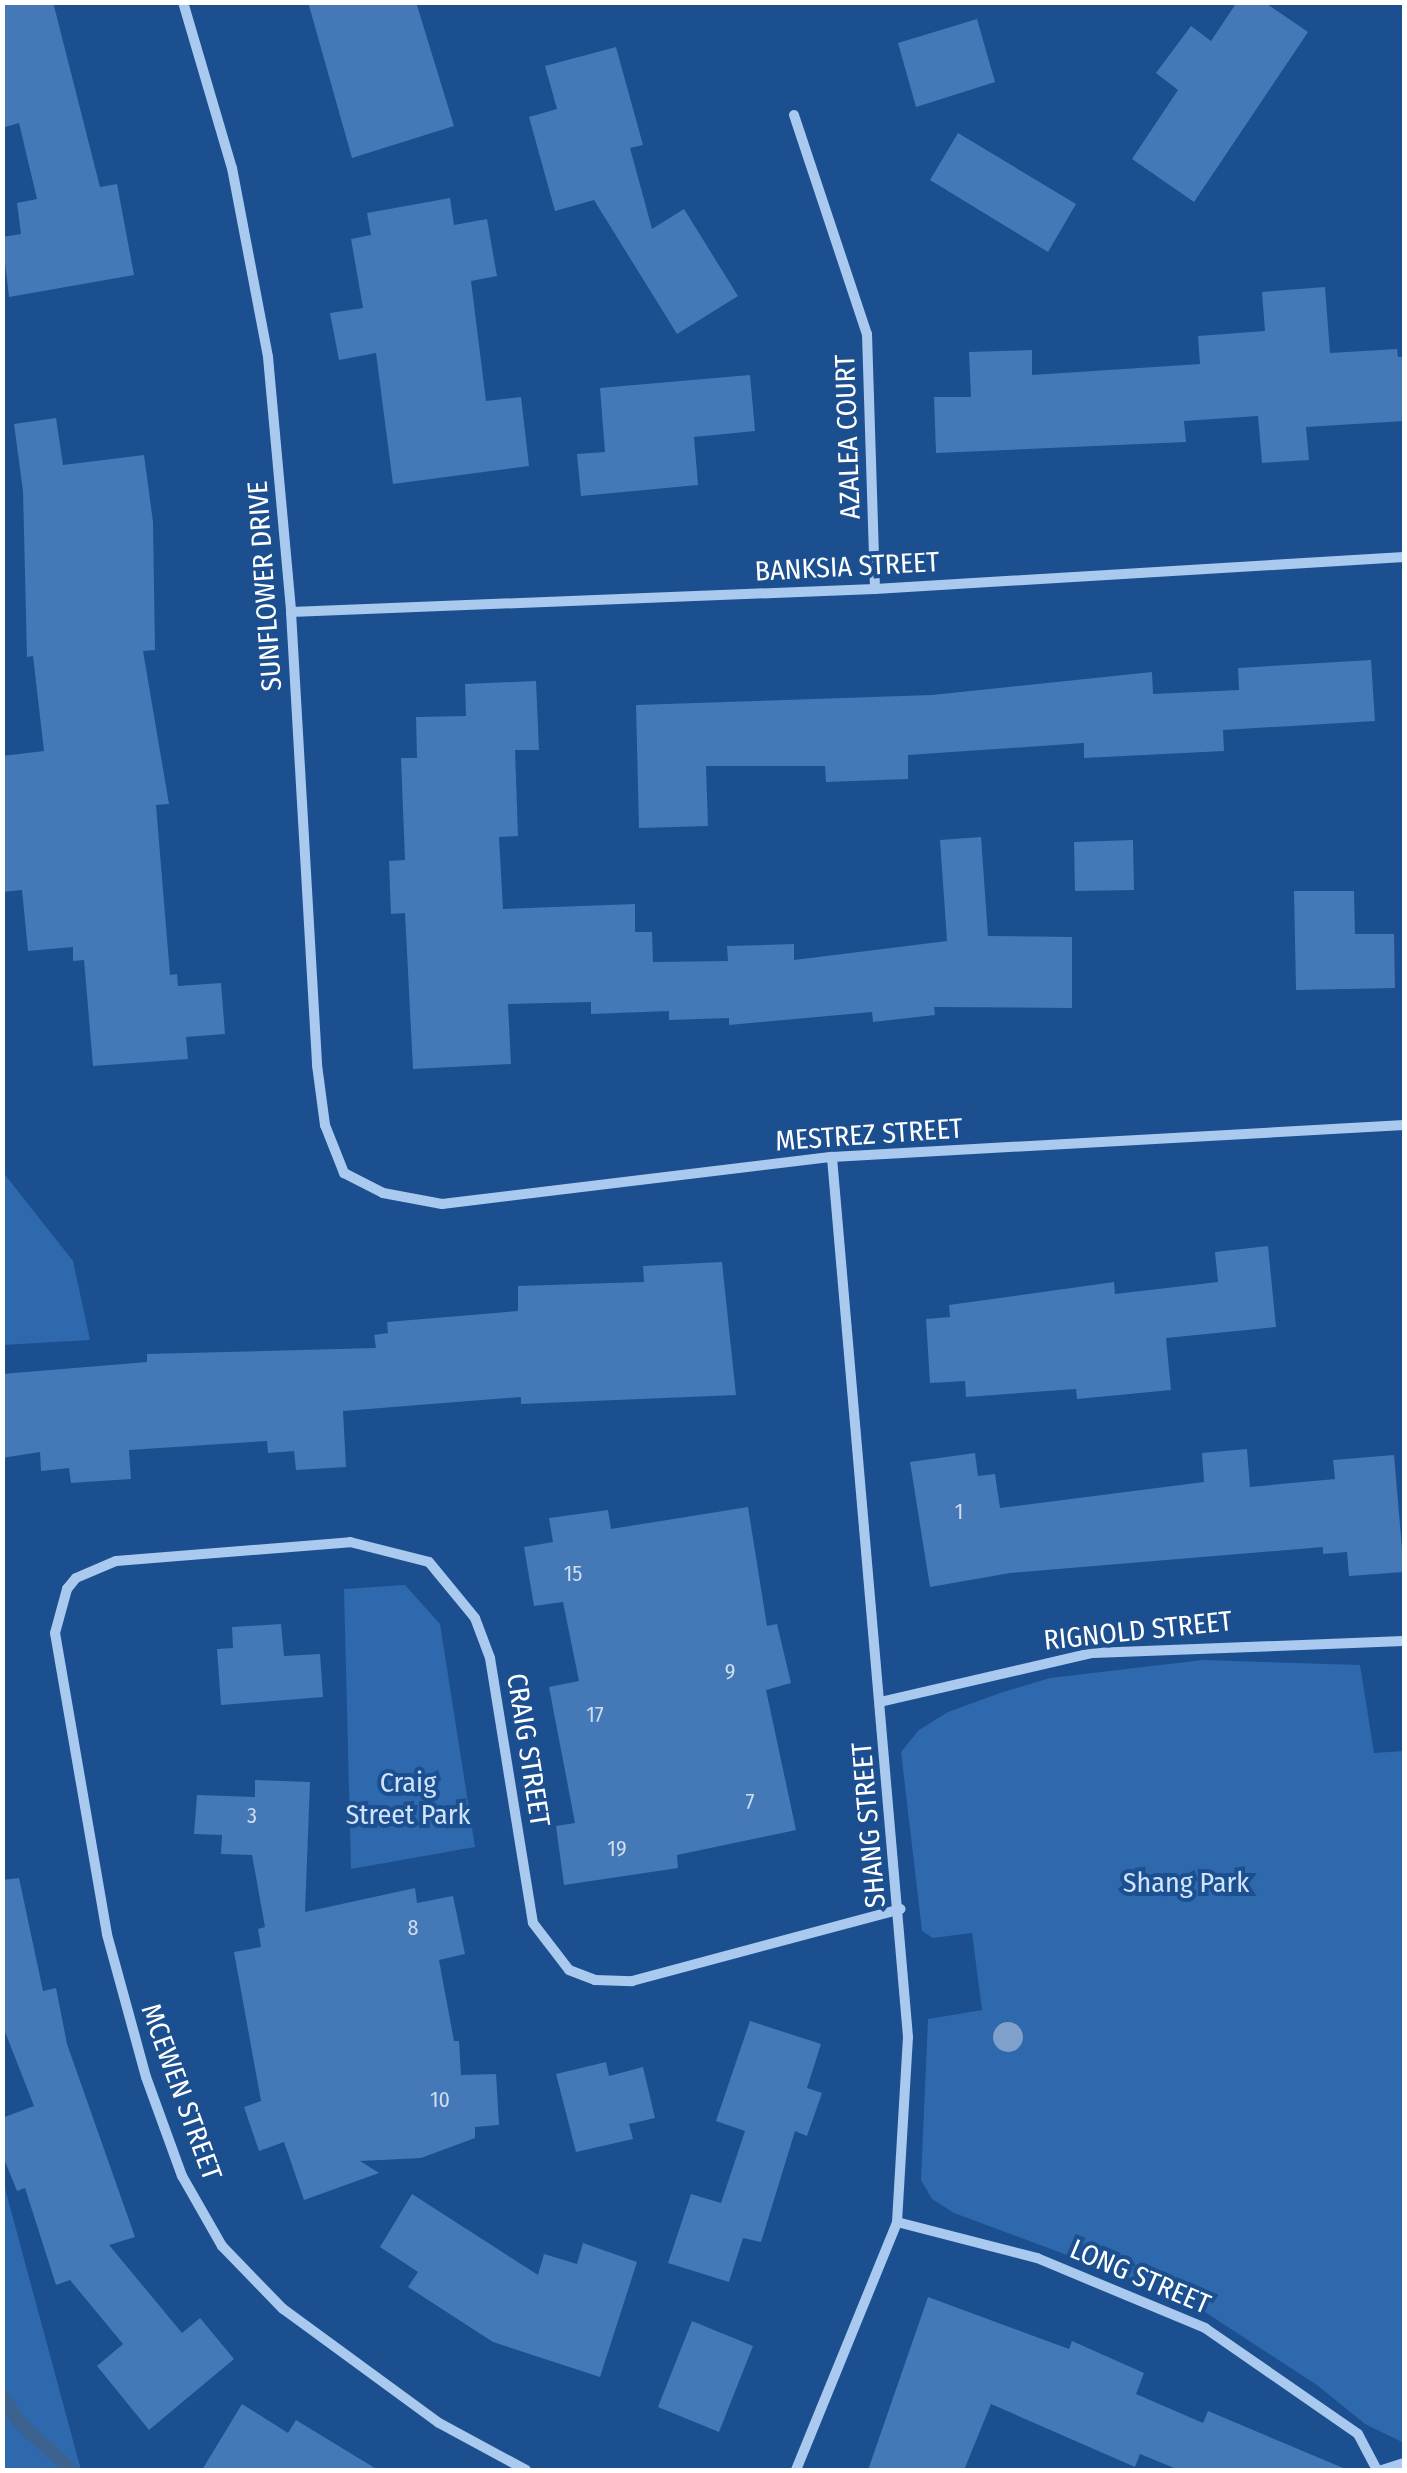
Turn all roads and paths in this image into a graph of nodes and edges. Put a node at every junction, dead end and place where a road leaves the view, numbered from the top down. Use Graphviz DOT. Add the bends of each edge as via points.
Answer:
graph roads {
  1 [pos="184,2"];
  2 [pos="794,114"];
  3 [pos="1404,557"];
  4 [pos="875,589"];
  5 [pos="292,612"];
  6 [pos="1404,1125"];
  7 [pos="832,1157"];
  8 [pos="344,1173"];
  9 [pos="76,1578"];
  10 [pos="1404,1641"];
  11 [pos="880,1702"];
  12 [pos="900,1909"];
  13 [pos="896,2222"];
  14 [pos="1404,2463"];
  15 [pos="526,2470"];
  16 [pos="796,2470"];
  17 [pos="1380,2470"];
  1 -- 5 [label="street, SUNFLOWER DRIVE" via="253,265"];
  2 -- 4 [label="street, AZALEA COURT" via="867,334"];
  3 -- 4 [label="street, BANKSIA STREET"];
  4 -- 5 [label="street, BANKSIA STREET"];
  5 -- 8 [label="street, SUNFLOWER DRIVE" via="316,1065 325,1125"];
  6 -- 7 [label="street, MESTREZ STREET"];
  7 -- 8 [label="street, MESTREZ STREET" via="442,1204 383,1193"];
  7 -- 11 [label="street, SHANG STREET"];
  9 -- 12 [label="street, CRAIG STREET" via="116,1561 350,1542 428,1562 476,1618 490,1658 533,1922 548,1950 582,1975 632,1982"];
  9 -- 15 [label="street, MCEWEN STREET" via="58,1611 55,1633 106,1934 182,2176 222,2246 283,2309 439,2424"];
  10 -- 11 [label="street, RIGNOLD STREET" via="1093,1653"];
  11 -- 12 [label="street, SHANG STREET"];
  12 -- 13 [label="street, SHANG STREET" via="908,2036"];
  13 -- 16 [label="street, SHANG STREET"];
  13 -- 17 [label="street, LONG STREET" via="1038,2258 1205,2328 1344,2423"];
  14 -- 17 [label="street, LONG STREET"];
}
